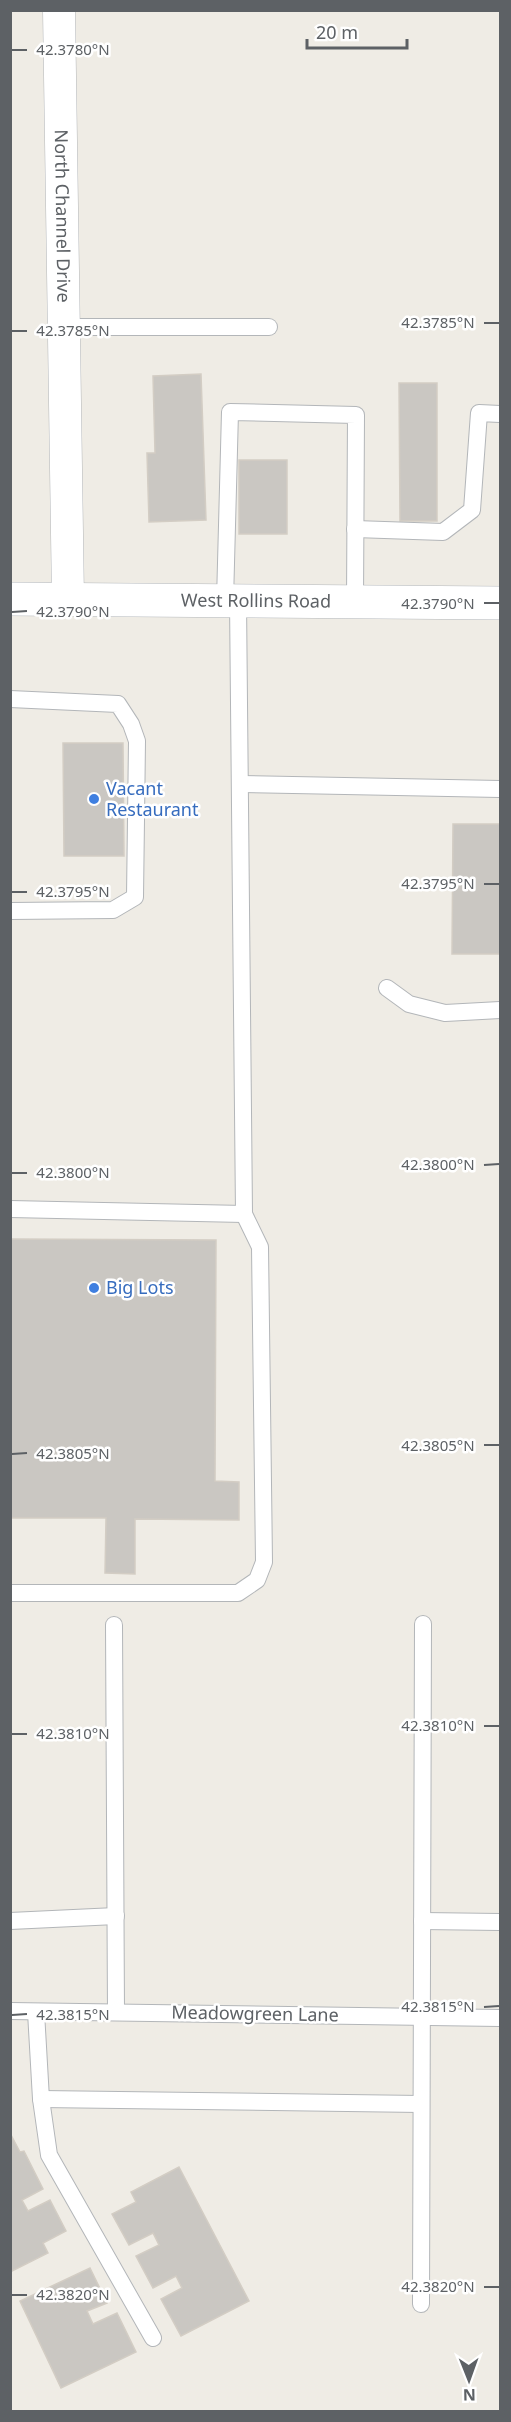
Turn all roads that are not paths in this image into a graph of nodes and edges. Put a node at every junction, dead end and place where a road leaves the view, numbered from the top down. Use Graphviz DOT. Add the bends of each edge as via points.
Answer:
graph roads {
  1 [pos="59,10"];
  2 [pos="64,327"];
  3 [pos="269,327"];
  4 [pos="501,414"];
  5 [pos="355,529"];
  6 [pos="10,599"];
  7 [pos="68,599"];
  8 [pos="232,601"];
  9 [pos="355,602"];
  10 [pos="501,603"];
  11 [pos="10,699"];
  12 [pos="240,784"];
  13 [pos="501,789"];
  14 [pos="10,910"];
  15 [pos="387,988"];
  16 [pos="501,1010"];
  17 [pos="10,1209"];
  18 [pos="244,1214"];
  19 [pos="10,1593"];
  20 [pos="423,1624"];
  21 [pos="114,1625"];
  22 [pos="116,1916"];
  23 [pos="10,1920"];
  24 [pos="422,1921"];
  25 [pos="501,1922"];
  26 [pos="10,2011"];
  27 [pos="36,2012"];
  28 [pos="116,2012"];
  29 [pos="422,2017"];
  30 [pos="501,2018"];
  31 [pos="41,2099"];
  32 [pos="421,2104"];
  33 [pos="421,2304"];
  34 [pos="153,2338"];
  1 -- 2 [label="street, North Channel Drive"];
  2 -- 3 [label="lane"];
  2 -- 7 [label="street, North Channel Drive"];
  4 -- 5 [label="lane" via="479,413 472,510 443,532"];
  5 -- 8 [label="lane" via="356,415 230,412"];
  5 -- 9 [label="lane"];
  6 -- 7 [label="main road, West Rollins Road"];
  7 -- 8 [label="main road, West Rollins Road"];
  8 -- 9 [label="main road, West Rollins Road"];
  8 -- 12 [label="lane"];
  9 -- 10 [label="main road, West Rollins Road"];
  11 -- 14 [label="lane" via="118,704 137,741 135,897 113,910"];
  12 -- 13 [label="lane"];
  12 -- 18 [label="lane"];
  15 -- 16 [label="lane" via="409,1004 445,1013"];
  17 -- 18 [label="lane"];
  18 -- 19 [label="lane" via="260,1247 264,1562 256,1580 238,1593"];
  20 -- 24 [label="lane"];
  21 -- 22 [label="lane"];
  22 -- 23 [label="lane"];
  22 -- 28 [label="lane"];
  24 -- 25 [label="lane"];
  24 -- 29 [label="lane"];
  26 -- 27 [label="lane, Meadowgreen Lane"];
  27 -- 28 [label="lane, Meadowgreen Lane"];
  27 -- 31 [label="lane"];
  28 -- 29 [label="lane, Meadowgreen Lane"];
  29 -- 30 [label="lane, Meadowgreen Lane"];
  29 -- 32 [label="lane"];
  31 -- 32 [label="lane"];
  31 -- 34 [label="lane" via="49,2155"];
  32 -- 33 [label="lane"];
}
